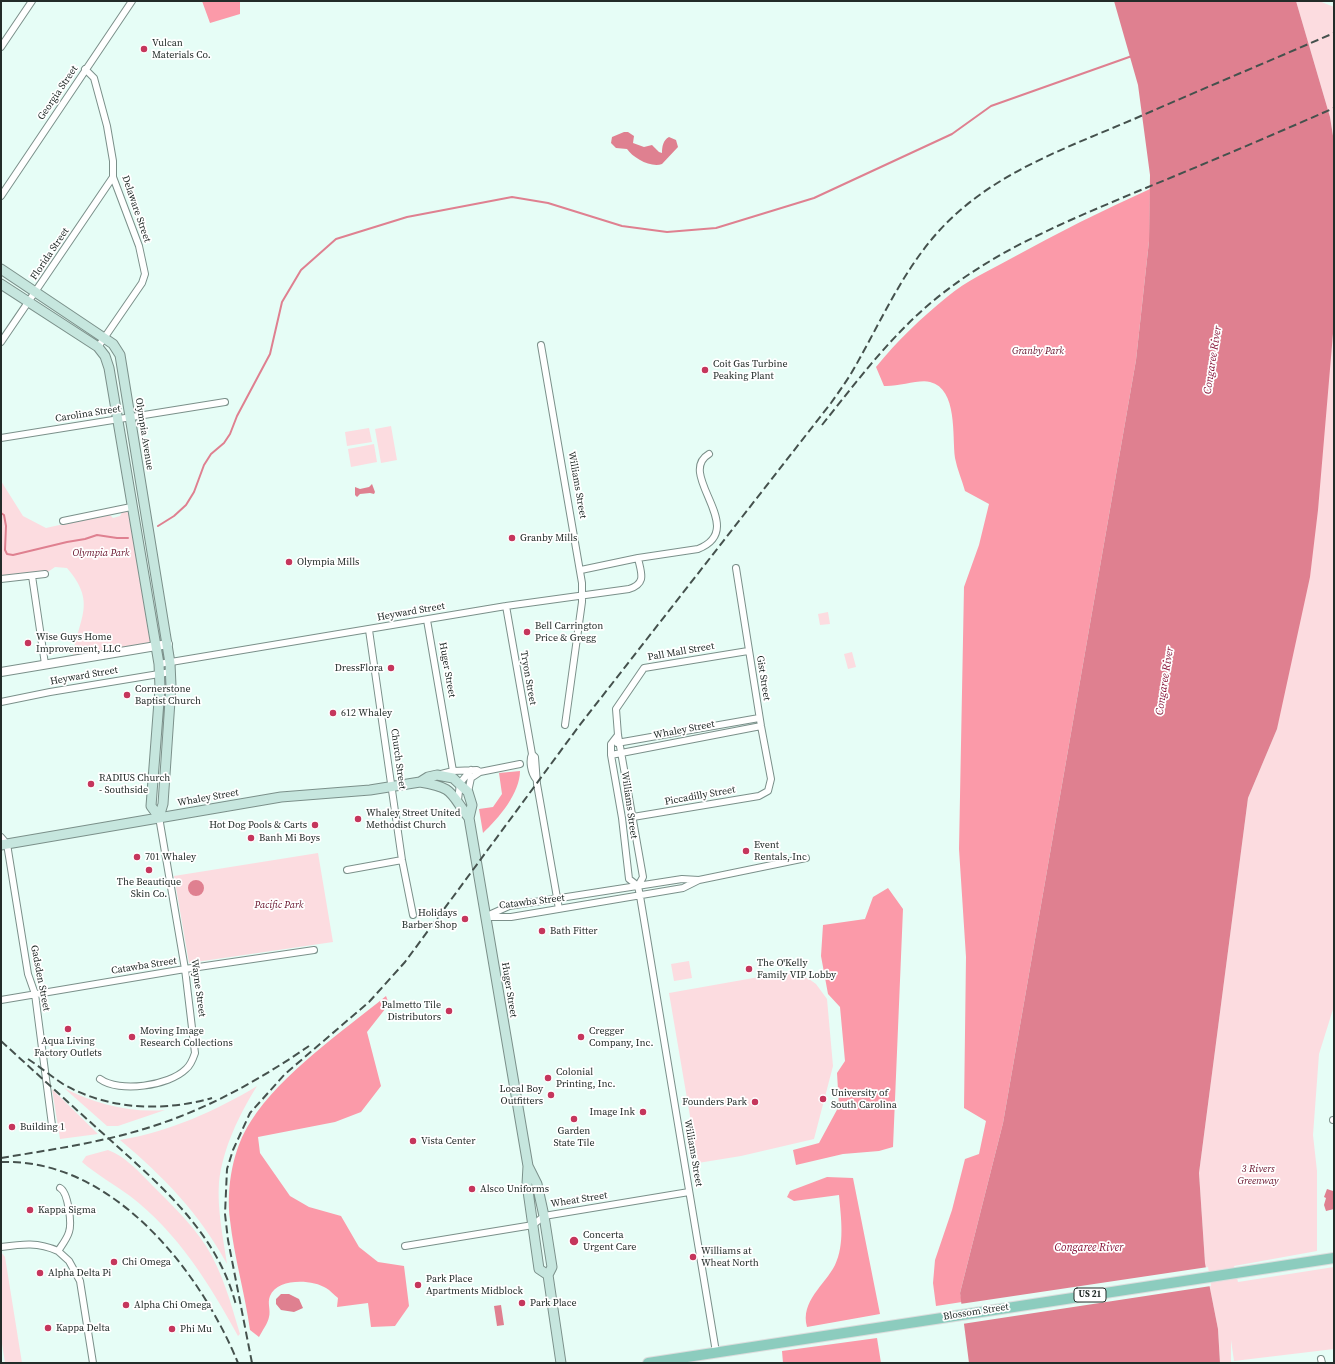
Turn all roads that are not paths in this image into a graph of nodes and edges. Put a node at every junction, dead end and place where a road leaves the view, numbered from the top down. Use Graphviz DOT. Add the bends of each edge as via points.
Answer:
graph roads {
  1 [pos="32,1"];
  2 [pos="132,1"];
  3 [pos="1,47"];
  4 [pos="85,69"];
  5 [pos="113,177"];
  6 [pos="1,196"];
  7 [pos="1,269"];
  8 [pos="1,284"];
  9 [pos="36,293"];
  10 [pos="28,302"];
  11 [pos="104,339"];
  12 [pos="1,342"];
  13 [pos="541,345"];
  14 [pos="98,347"];
  15 [pos="225,402"];
  16 [pos="130,417"];
  17 [pos="117,419"];
  18 [pos="1,438"];
  19 [pos="708,454"];
  20 [pos="131,507"];
  21 [pos="63,521"];
  22 [pos="638,558"];
  23 [pos="736,568"];
  24 [pos="581,570"];
  25 [pos="45,574"];
  26 [pos="32,576"];
  27 [pos="1,579"];
  28 [pos="582,596"];
  29 [pos="506,606"];
  30 [pos="427,620"];
  31 [pos="369,630"];
  32 [pos="168,644"];
  33 [pos="155,646"];
  34 [pos="748,651"];
  35 [pos="170,663"];
  36 [pos="45,664"];
  37 [pos="159,669"];
  38 [pos="1,672"];
  39 [pos="171,672"];
  40 [pos="1,702"];
  41 [pos="759,718"];
  42 [pos="565,725"];
  43 [pos="761,726"];
  44 [pos="618,735"];
  45 [pos="620,742"];
  46 [pos="611,744"];
  47 [pos="622,754"];
  48 [pos="612,755"];
  49 [pos="520,764"];
  50 [pos="471,770"];
  51 [pos="453,771"];
  52 [pos="480,772"];
  53 [pos="438,775"];
  54 [pos="420,782"];
  55 [pos="460,783"];
  56 [pos="392,787"];
  57 [pos="768,791"];
  58 [pos="468,792"];
  59 [pos="458,800"];
  60 [pos="159,817"];
  61 [pos="633,817"];
  62 [pos="469,818"];
  63 [pos="3,842"];
  64 [pos="806,858"];
  65 [pos="402,860"];
  66 [pos="347,870"];
  67 [pos="699,880"];
  68 [pos="638,886"];
  69 [pos="640,896"];
  70 [pos="557,898"];
  71 [pos="559,909"];
  72 [pos="412,915"];
  73 [pos="486,917"];
  74 [pos="314,950"];
  75 [pos="185,969"];
  76 [pos="34,994"];
  77 [pos="1,1000"];
  78 [pos="100,1079"];
  79 [pos="52,1125"];
  80 [pos="528,1166"];
  81 [pos="60,1188"];
  82 [pos="689,1192"];
  83 [pos="544,1216"];
  84 [pos="533,1225"];
  85 [pos="1,1246"];
  86 [pos="405,1246"];
  87 [pos="58,1252"];
  88 [pos="1334,1258"];
  89 [pos="548,1275"];
  90 [pos="716,1352"];
  91 [pos="93,1363"];
  92 [pos="561,1363"];
  93 [pos="648,1363"];
  1 -- 3 [label="street"];
  2 -- 4 [label="street, Georgia Street"];
  4 -- 5 [label="street, Delaware Street" via="94,78 107,126 114,161"];
  4 -- 6 [label="street, Georgia Street"];
  5 -- 9 [label="street, Florida Street"];
  5 -- 11 [label="street, Delaware Street" via="139,246 145,274 142,283"];
  7 -- 9 [label="main road, Olympia Avenue"];
  8 -- 10 [label="main road"];
  9 -- 10 [label="street, Florida Street"];
  9 -- 11 [label="main road, Olympia Avenue"];
  10 -- 12 [label="street, Florida Street"];
  10 -- 14 [label="main road"];
  11 -- 14 [label="street, Delaware Street"];
  11 -- 16 [label="main road, Olympia Avenue" via="113,344 120,355"];
  13 -- 24 [label="street, Williams Street"];
  14 -- 17 [label="main road" via="105,356 109,368"];
  15 -- 16 [label="street, Carolina Street"];
  16 -- 17 [label="street, Carolina Street"];
  16 -- 32 [label="main road, Olympia Avenue"];
  17 -- 18 [label="street, Carolina Street"];
  17 -- 20 [label="main road"];
  19 -- 22 [label="street" via="702,458 698,466 712,506 717,534 706,546 698,549"];
  20 -- 21 [label="street"];
  20 -- 33 [label="main road"];
  22 -- 24 [label="street"];
  22 -- 28 [label="street, Heyward Street" via="642,575 637,586"];
  23 -- 34 [label="street, Gist Street"];
  24 -- 28 [label="street, Williams Street"];
  25 -- 26 [label="street"];
  26 -- 27 [label="street"];
  26 -- 36 [label="street"];
  28 -- 29 [label="street, Heyward Street"];
  28 -- 42 [label="street, Williams Street"];
  29 -- 30 [label="street, Heyward Street"];
  29 -- 70 [label="street, Tryon Street" via="532,754 535,757 536,779"];
  30 -- 31 [label="street, Heyward Street"];
  30 -- 51 [label="street, Huger Street"];
  31 -- 35 [label="street, Heyward Street"];
  31 -- 56 [label="street, Church Street"];
  32 -- 33 [label="street, Heyward Street"];
  32 -- 35 [label="main road, Olympia Avenue"];
  33 -- 36 [label="street, Heyward Street"];
  33 -- 37 [label="main road"];
  34 -- 41 [label="street, Gist Street"];
  34 -- 44 [label="street, Pall Mall Street" via="644,668 616,709"];
  35 -- 37 [label="street, Heyward Street"];
  35 -- 39 [label="main road, Wayne Street"];
  36 -- 38 [label="street, Heyward Street"];
  37 -- 39 [label="street, Heyward Street"];
  37 -- 40 [label="street, Heyward Street"];
  37 -- 60 [label="main road, Wayne Street" via="151,806"];
  39 -- 60 [label="main road, Wayne Street" via="163,804"];
  41 -- 43 [label="street, Gist Street"];
  41 -- 45 [label="street, Whaley Street"];
  43 -- 47 [label="street, Whaley Street"];
  43 -- 57 [label="street, Gist Street" via="771,779"];
  44 -- 45 [label="street, Williams Street"];
  44 -- 46 [label="street"];
  45 -- 46 [label="street, Whaley Street"];
  45 -- 47 [label="street, Williams Street"];
  46 -- 48 [label="street, Williams Street"];
  47 -- 48 [label="street, Whaley Street"];
  47 -- 61 [label="street, Williams Street"];
  48 -- 68 [label="street, Williams Street" via="629,879"];
  49 -- 52 [label="street, Whaley Street"];
  50 -- 51 [label="street, Whaley Street"];
  50 -- 52 [label="street, Whaley Street"];
  50 -- 55 [label="street"];
  51 -- 53 [label="street, Whaley Street"];
  52 -- 58 [label="street" via="471,778"];
  53 -- 54 [label="main road, Whaley Street"];
  53 -- 55 [label="main road" via="448,776"];
  54 -- 56 [label="main road, Whaley Street"];
  54 -- 59 [label="main road, Whaley Street" via="446,788"];
  55 -- 58 [label="main road"];
  55 -- 59 [label="street"];
  56 -- 60 [label="main road, Whaley Street" via="282,797"];
  56 -- 65 [label="street, Church Street"];
  57 -- 61 [label="street, Piccadilly Street" via="759,796"];
  58 -- 62 [label="main road" via="472,805"];
  59 -- 62 [label="main road, Whaley Street"];
  60 -- 63 [label="main road, Whaley Street"];
  60 -- 75 [label="street, Wayne Street"];
  61 -- 68 [label="street, Williams Street" via="643,878"];
  62 -- 73 [label="main road, Huger Street"];
  63 -- 76 [label="street, Gadsden Street"];
  64 -- 67 [label="street, Catawba Street"];
  65 -- 66 [label="street"];
  65 -- 72 [label="street, Church Street"];
  67 -- 68 [label="street, Catawba Street" via="682,879"];
  67 -- 69 [label="street, Catawba Street" via="683,888"];
  68 -- 69 [label="street, Williams Street"];
  68 -- 70 [label="street, Catawba Street"];
  69 -- 71 [label="street, Catawba Street"];
  69 -- 82 [label="street, Williams Street"];
  70 -- 71 [label="street, Tryon Street"];
  70 -- 73 [label="street, Catawba Street" via="509,906"];
  71 -- 73 [label="street, Catawba Street" via="511,917"];
  73 -- 80 [label="main road, Huger Street"];
  74 -- 75 [label="street, Catawba Street"];
  75 -- 76 [label="street, Catawba Street"];
  75 -- 78 [label="street, Wayne Street" via="195,1045 192,1062 186,1070 171,1079 129,1087 107,1084"];
  76 -- 77 [label="street, Catawba Street"];
  76 -- 79 [label="street, Gadsden Street"];
  80 -- 83 [label="main road, Huger Street" via="537,1184"];
  80 -- 84 [label="main road, Huger Street" via="527,1184"];
  81 -- 87 [label="street" via="65,1192 71,1226 68,1237"];
  82 -- 83 [label="street, Wheat Street"];
  82 -- 90 [label="street, Williams Street"];
  83 -- 84 [label="street, Wheat Street"];
  83 -- 89 [label="main road, Huger Street" via="552,1267"];
  84 -- 86 [label="street, Wheat Street"];
  84 -- 89 [label="main road, Huger Street" via="539,1269"];
  85 -- 87 [label="street" via="34,1243"];
  87 -- 91 [label="street" via="69,1261 80,1281"];
  88 -- 90 [label="main road, Blossom Street / US 21"];
  89 -- 92 [label="main road, Huger Street"];
  90 -- 93 [label="main road, Blossom Street / US 21"];
}
